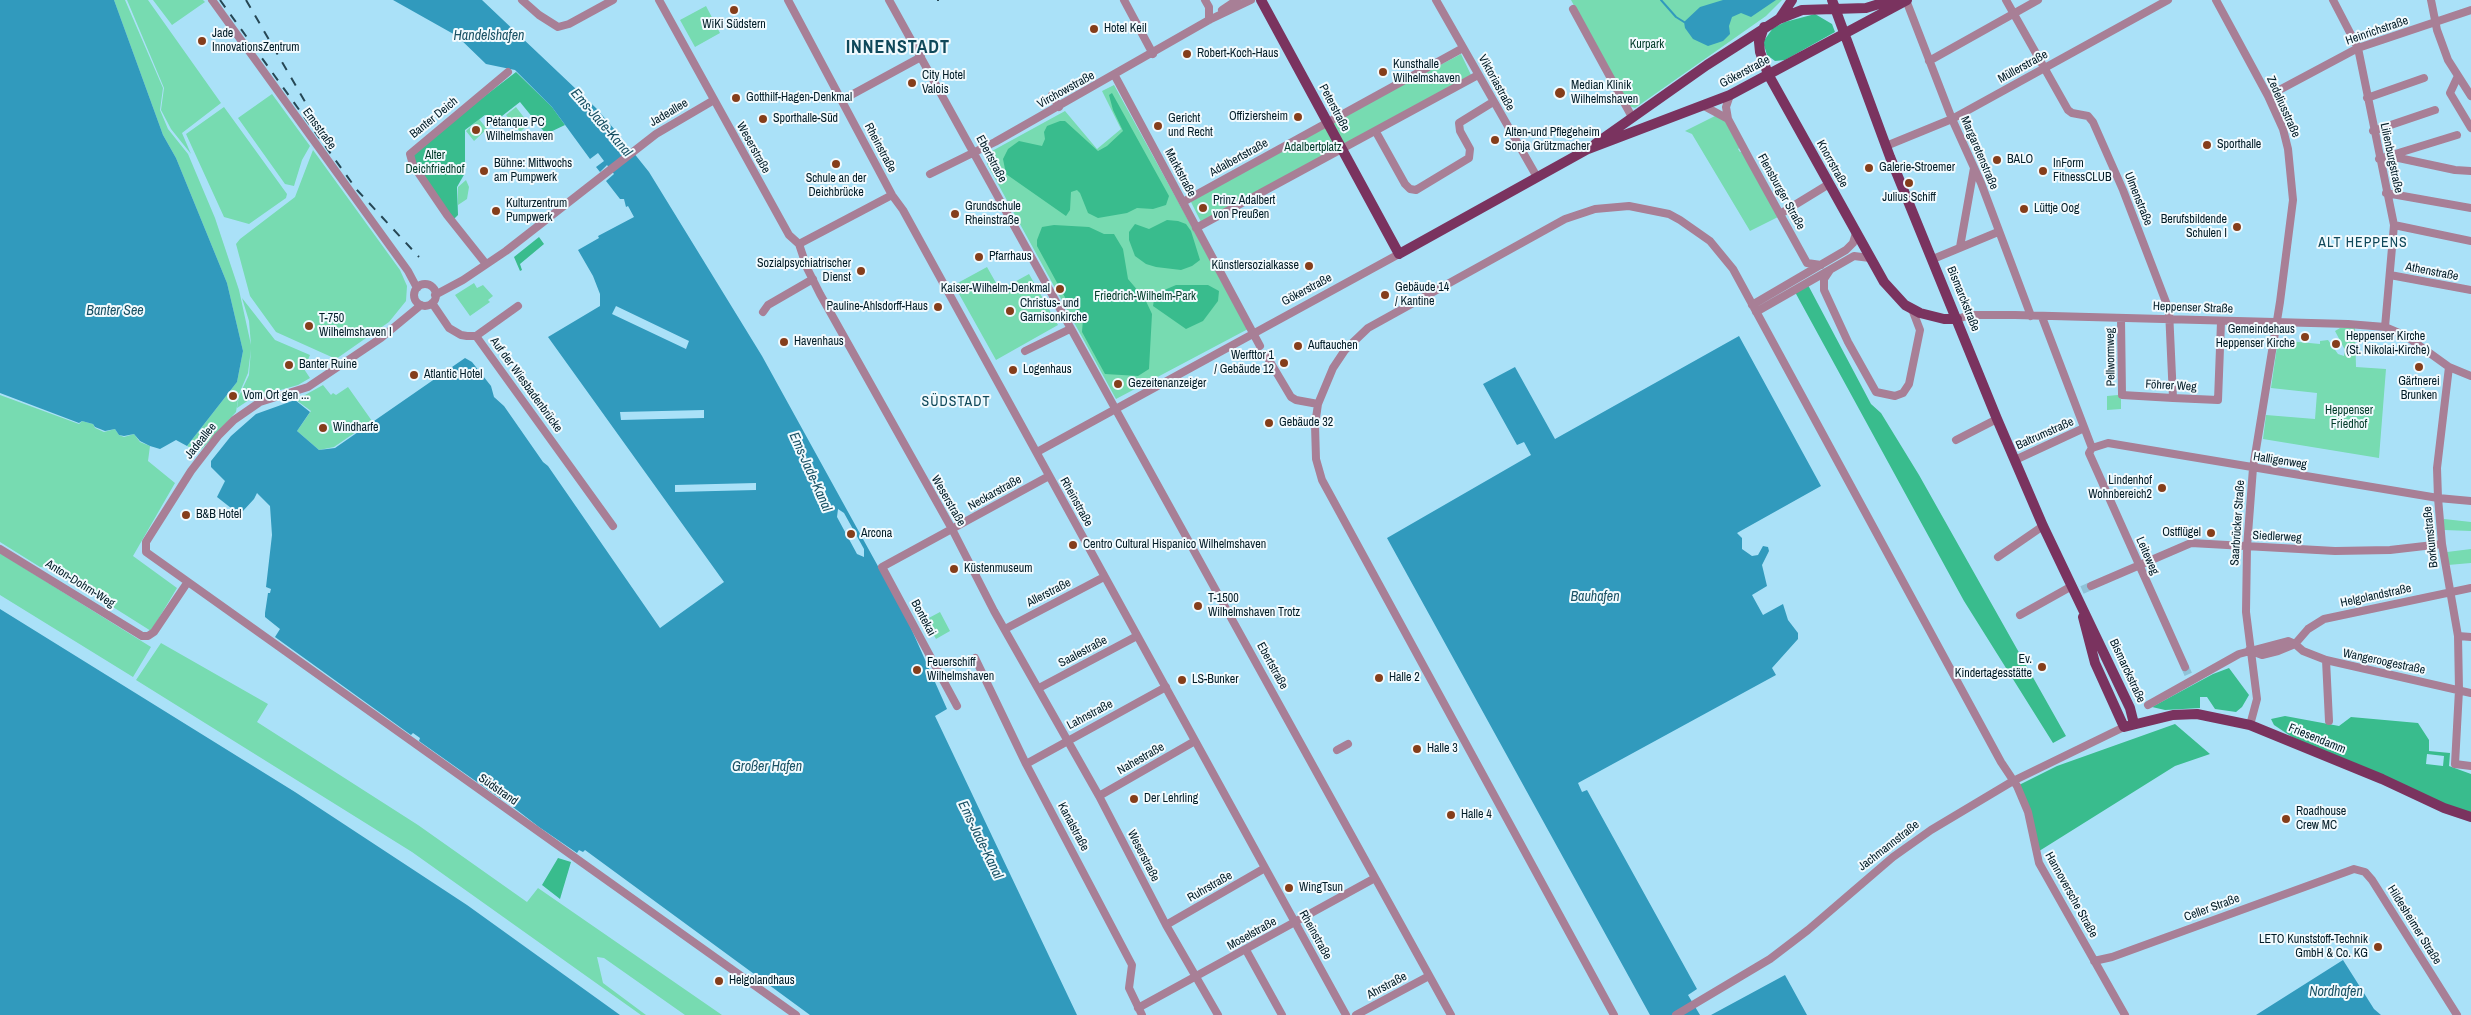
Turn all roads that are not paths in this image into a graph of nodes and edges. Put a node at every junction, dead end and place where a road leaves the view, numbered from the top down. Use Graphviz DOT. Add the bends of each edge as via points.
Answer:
graph roads {
  1 [pos="212,0"];
  2 [pos="522,0"];
  3 [pos="613,0"];
  4 [pos="659,0"];
  5 [pos="788,0"];
  6 [pos="889,0"];
  7 [pos="1124,0"];
  8 [pos="1205,0"];
  9 [pos="1237,0"];
  10 [pos="1251,0"];
  11 [pos="1261,0"];
  12 [pos="1436,0"];
  13 [pos="1792,0"];
  14 [pos="1892,0"];
  15 [pos="1906,0"];
  16 [pos="2006,0"];
  17 [pos="2038,0"];
  18 [pos="2168,0"];
  19 [pos="2216,0"];
  20 [pos="2333,0"];
  21 [pos="2431,0"];
  22 [pos="1833,4"];
  23 [pos="1573,9"];
  24 [pos="2471,10"];
  25 [pos="2014,14"];
  26 [pos="1779,19"];
  27 [pos="1209,20"];
  28 [pos="1867,22"];
  29 [pos="2435,22"];
  30 [pos="1764,27"];
  31 [pos="1844,33"];
  32 [pos="1463,48"];
  33 [pos="2358,48"];
  34 [pos="1760,52"];
  35 [pos="1153,54"];
  36 [pos="1853,54"];
  37 [pos="921,57"];
  38 [pos="1930,61"];
  39 [pos="1783,66"];
  40 [pos="2044,68"];
  41 [pos="508,72"];
  42 [pos="1768,74"];
  43 [pos="1478,75"];
  44 [pos="1115,76"];
  45 [pos="2424,78"];
  46 [pos="2457,78"];
  47 [pos="1052,95"];
  48 [pos="1730,95"];
  49 [pos="2268,96"];
  50 [pos="2471,96"];
  51 [pos="2367,98"];
  52 [pos="1491,99"];
  53 [pos="714,100"];
  54 [pos="842,100"];
  55 [pos="1704,106"];
  56 [pos="1059,107"];
  57 [pos="2435,110"];
  58 [pos="1632,117"];
  59 [pos="1728,119"];
  60 [pos="1952,119"];
  61 [pos="1328,122"];
  62 [pos="2471,128"];
  63 [pos="2373,131"];
  64 [pos="1376,132"];
  65 [pos="2457,134"];
  66 [pos="1886,146"];
  67 [pos="1588,149"];
  68 [pos="1342,150"];
  69 [pos="974,152"];
  70 [pos="2392,156"];
  71 [pos="2379,160"];
  72 [pos="1974,168"];
  73 [pos="2471,171"];
  74 [pos="930,174"];
  75 [pos="1537,177"];
  76 [pos="1829,184"];
  77 [pos="2386,194"];
  78 [pos="892,195"];
  79 [pos="1182,202"];
  80 [pos="2471,208"];
  81 [pos="1780,214"];
  82 [pos="2394,225"];
  83 [pos="1196,228"];
  84 [pos="1998,232"];
  85 [pos="1856,233"];
  86 [pos="2471,241"];
  87 [pos="799,244"];
  88 [pos="1960,247"];
  89 [pos="1399,254"];
  90 [pos="1870,258"];
  91 [pos="1934,259"];
  92 [pos="486,264"];
  93 [pos="1821,265"];
  94 [pos="1830,270"];
  95 [pos="2390,275"];
  96 [pos="813,280"];
  97 [pos="1793,285"];
  98 [pos="420,286"];
  99 [pos="2471,290"];
  100 [pos="434,292"];
  101 [pos="418,303"];
  102 [pos="432,303"];
  103 [pos="518,306"];
  104 [pos="1908,307"];
  105 [pos="1754,308"];
  106 [pos="763,312"];
  107 [pos="2030,316"];
  108 [pos="2042,317"];
  109 [pos="2121,318"];
  110 [pos="1957,319"];
  111 [pos="2169,320"];
  112 [pos="2221,322"];
  113 [pos="2276,322"];
  114 [pos="2385,327"];
  115 [pos="1070,329"];
  116 [pos="1253,333"];
  117 [pos="476,336"];
  118 [pos="1260,346"];
  119 [pos="1025,352"];
  120 [pos="1266,355"];
  121 [pos="2448,367"];
  122 [pos="2471,375"];
  123 [pos="2122,395"];
  124 [pos="2173,398"];
  125 [pos="1318,404"];
  126 [pos="1115,408"];
  127 [pos="1997,419"];
  128 [pos="2084,428"];
  129 [pos="1956,440"];
  130 [pos="2090,451"];
  131 [pos="1037,452"];
  132 [pos="2015,460"];
  133 [pos="2253,468"];
  134 [pos="1049,476"];
  135 [pos="2438,498"];
  136 [pos="2471,501"];
  137 [pos="613,526"];
  138 [pos="2043,526"];
  139 [pos="952,529"];
  140 [pos="2442,544"];
  141 [pos="2247,547"];
  142 [pos="0,549"];
  143 [pos="1998,557"];
  144 [pos="2139,565"];
  145 [pos="882,567"];
  146 [pos="1104,577"];
  147 [pos="187,583"];
  148 [pos="2091,586"];
  149 [pos="2471,588"];
  150 [pos="2077,590"];
  151 [pos="2450,592"];
  152 [pos="2080,603"];
  153 [pos="2020,615"];
  154 [pos="1005,629"];
  155 [pos="1137,636"];
  156 [pos="2458,636"];
  157 [pos="2471,638"];
  158 [pos="2295,644"];
  159 [pos="2249,650"];
  160 [pos="975,658"];
  161 [pos="2326,660"];
  162 [pos="2185,667"];
  163 [pos="1166,687"];
  164 [pos="1039,688"];
  165 [pos="2459,690"];
  166 [pos="2471,693"];
  167 [pos="2148,705"];
  168 [pos="957,706"];
  169 [pos="2132,712"];
  170 [pos="2148,720"];
  171 [pos="2329,721"];
  172 [pos="2134,724"];
  173 [pos="2250,725"];
  174 [pos="2124,727"];
  175 [pos="1068,740"];
  176 [pos="1195,742"];
  177 [pos="1348,744"];
  178 [pos="1336,750"];
  179 [pos="1026,764"];
  180 [pos="2471,766"];
  181 [pos="2013,781"];
  182 [pos="1100,796"];
  183 [pos="2471,817"];
  184 [pos="1265,868"];
  185 [pos="2338,873"];
  186 [pos="1375,878"];
  187 [pos="1296,922"];
  188 [pos="1166,925"];
  189 [pos="1246,950"];
  190 [pos="2094,961"];
  191 [pos="1196,976"];
  192 [pos="1429,976"];
  193 [pos="1140,1011"];
  194 [pos="796,1015"];
  195 [pos="1218,1015"];
  196 [pos="1282,1015"];
  197 [pos="1346,1015"];
  198 [pos="1356,1015"];
  199 [pos="1451,1015"];
  200 [pos="1614,1015"];
  201 [pos="1676,1015"];
  202 [pos="2125,1015"];
  203 [pos="2457,1015"];
  1 -- 98 [label="street, Emsstraße"];
  2 -- 3 [label="street" via="558,27"];
  4 -- 53 [label="street, Weserstraße"];
  5 -- 54 [label="street, Rheinstraße"];
  6 -- 37 [label="street, Ebertstraße"];
  7 -- 35 [label="street"];
  8 -- 27 [label="street" via="1209,7"];
  9 -- 27 [label="street, Virchowstraße"];
  10 -- 27 [label="street, Virchowstraße"];
  11 -- 61 [label="main road, Peterstraße"];
  12 -- 32 [label="street, Viktoriastraße"];
  13 -- 26 [label="main road"];
  14 -- 22 [label="main road, Gökerstraße" via="1866,8"];
  15 -- 28 [label="main road, Gökerstraße"];
  15 -- 38 [label="street, Margaretenstraße"];
  16 -- 25 [label="street, Ulmenstraße"];
  17 -- 25 [label="street"];
  18 -- 40 [label="street, Müllerstraße"];
  19 -- 49 [label="street, Zedeliusstraße"];
  20 -- 33 [label="street, Lilienburgstraße"];
  21 -- 29 [label="street"];
  22 -- 26 [label="main road, Gökerstraße" via="1802,10"];
  22 -- 31 [label="main road, Bismarckstraße"];
  23 -- 58 [label="street"];
  24 -- 29 [label="street, Heinrichstraße"];
  25 -- 38 [label="street"];
  25 -- 40 [label="street, Ulmenstraße"];
  26 -- 30 [label="main road, Gökerstraße"];
  27 -- 35 [label="street, Virchowstraße"];
  28 -- 31 [label="main road, Gökerstraße"];
  28 -- 36 [label="main road" via="1856,34"];
  29 -- 33 [label="street, Heinrichstraße"];
  29 -- 46 [label="street"];
  30 -- 34 [label="main road, Knorrstraße" via="1759,37"];
  30 -- 58 [label="main road, Gökerstraße"];
  31 -- 36 [label="main road, Bismarckstraße"];
  31 -- 39 [label="main road, Gökerstraße"];
  32 -- 43 [label="street, Viktoriastraße"];
  32 -- 61 [label="street, Adalbertstraße"];
  33 -- 49 [label="street, Heinrichstraße"];
  33 -- 51 [label="street, Lilienburgstraße"];
  34 -- 39 [label="main road" via="1768,61"];
  34 -- 42 [label="main road, Knorrstraße"];
  35 -- 44 [label="street, Virchowstraße"];
  36 -- 66 [label="main road, Bismarckstraße"];
  37 -- 54 [label="street"];
  37 -- 69 [label="street, Ebertstraße"];
  38 -- 60 [label="street, Margaretenstraße"];
  39 -- 42 [label="main road, Gökerstraße"];
  40 -- 60 [label="street, Müllerstraße"];
  40 -- 111 [label="street, Ulmenstraße" via="2068,110 2088,116 2093,122 2123,190 2169,310"];
  41 -- 92 [label="street, Banter Deich" via="410,154 413,165 447,215"];
  42 -- 48 [label="main road, Gökerstraße"];
  42 -- 76 [label="main road, Knorrstraße"];
  43 -- 52 [label="street, Viktoriastraße"];
  43 -- 64 [label="street"];
  44 -- 56 [label="street, Virchowstraße"];
  44 -- 79 [label="street, Marktstraße"];
  45 -- 51 [label="street"];
  46 -- 50 [label="street"];
  46 -- 62 [label="street" via="2450,93"];
  47 -- 56 [label="street"];
  48 -- 55 [label="main road, Gökerstraße"];
  48 -- 59 [label="street" via="1726,107"];
  49 -- 113 [label="street, Zedeliusstraße" via="2288,149 2293,200"];
  51 -- 63 [label="street, Lilienburgstraße"];
  52 -- 64 [label="street" via="1459,123 1470,149 1470,158 1416,190 1410,190 1405,184"];
  52 -- 75 [label="street, Viktoriastraße"];
  53 -- 87 [label="street, Weserstraße" via="788,235"];
  53 -- 92 [label="street, Jadeallee" via="656,134"];
  54 -- 78 [label="street, Rheinstraße"];
  55 -- 59 [label="street"];
  55 -- 67 [label="main road, Gökerstraße"];
  56 -- 69 [label="street, Virchowstraße"];
  57 -- 63 [label="street"];
  58 -- 67 [label="main road, Gökerstraße"];
  59 -- 81 [label="street, Flensburger Straße"];
  60 -- 66 [label="street, Müllerstraße"];
  60 -- 72 [label="street, Margaretenstraße"];
  61 -- 68 [label="main road, Peterstraße"];
  61 -- 79 [label="street, Adalbertstraße"];
  63 -- 71 [label="street, Lilienburgstraße"];
  64 -- 68 [label="street"];
  65 -- 70 [label="street"];
  66 -- 91 [label="main road, Bismarckstraße"];
  67 -- 75 [label="main road, Gökerstraße"];
  68 -- 83 [label="street"];
  68 -- 89 [label="main road, Peterstraße"];
  69 -- 74 [label="street, Virchowstraße"];
  69 -- 115 [label="street, Ebertstraße"];
  70 -- 71 [label="street"];
  70 -- 73 [label="street"];
  71 -- 77 [label="street, Lilienburgstraße"];
  72 -- 84 [label="street, Margaretenstraße"];
  72 -- 88 [label="street"];
  75 -- 89 [label="main road, Gökerstraße"];
  76 -- 81 [label="street"];
  76 -- 85 [label="main road, Knorrstraße"];
  77 -- 80 [label="street"];
  77 -- 82 [label="street, Lilienburgstraße"];
  78 -- 87 [label="street"];
  78 -- 131 [label="street, Rheinstraße"];
  79 -- 83 [label="street, Marktstraße"];
  81 -- 93 [label="street, Flensburger Straße" via="1807,263"];
  82 -- 86 [label="street"];
  82 -- 95 [label="street, Lilienburgstraße"];
  83 -- 116 [label="street, Marktstraße"];
  84 -- 88 [label="street"];
  84 -- 107 [label="street, Margaretenstraße"];
  85 -- 90 [label="main road, Knorrstraße"];
  85 -- 93 [label="street" via="1846,250"];
  87 -- 96 [label="street, Weserstraße"];
  88 -- 91 [label="street"];
  89 -- 116 [label="street, Gökerstraße"];
  90 -- 94 [label="street" via="1854,256"];
  90 -- 104 [label="main road, Knorrstraße" via="1884,282"];
  91 -- 110 [label="main road, Bismarckstraße"];
  92 -- 100 [label="street"];
  93 -- 97 [label="street"];
  94 -- 97 [label="street"];
  94 -- 104 [label="street" via="1824,279 1824,290 1871,386 1878,393 1896,396 1910,384 1920,330"];
  95 -- 99 [label="street, Athenstraße"];
  95 -- 114 [label="street, Lilienburgstraße"];
  96 -- 106 [label="street" via="768,305"];
  96 -- 139 [label="street, Weserstraße"];
  97 -- 105 [label="street"];
  98 -- 100 [label="street"];
  98 -- 101 [label="street" via="414,294"];
  100 -- 102 [label="street"];
  101 -- 102 [label="street"];
  101 -- 147 [label="street, Jadeallee" via="381,338 308,387 253,406 218,436 191,471 145,546 150,558"];
  102 -- 117 [label="street, Auf der Wiesbadenbrücke" via="449,328 461,335"];
  103 -- 117 [label="street, Auf der Wiesbadenbrücke"];
  104 -- 110 [label="main road, Heppenser Straße" via="1935,318"];
  105 -- 125 [label="street, Hannoversche Straße" via="1733,269 1710,241 1680,220 1638,207 1595,209 1565,218 1368,328 1345,350 1333,368"];
  105 -- 181 [label="street, Hannoversche Straße"];
  107 -- 108 [label="street, Heppenser Straße"];
  107 -- 110 [label="street, Heppenser Straße" via="1970,315"];
  108 -- 109 [label="street, Heppenser Straße"];
  108 -- 128 [label="street"];
  109 -- 111 [label="street, Heppenser Straße"];
  109 -- 123 [label="street, Pellwormweg"];
  110 -- 127 [label="main road, Bismarckstraße"];
  111 -- 112 [label="street, Heppenser Straße"];
  111 -- 124 [label="street, Ulmenstraße"];
  112 -- 113 [label="street, Heppenser Straße"];
  112 -- 124 [label="street, Föhrer Weg" via="2218,400"];
  113 -- 114 [label="street, Heppenser Straße"];
  113 -- 133 [label="street, Saarbrücker Straße"];
  114 -- 121 [label="street, Heppenser Straße" via="2406,336"];
  115 -- 119 [label="street"];
  115 -- 126 [label="street, Ebertstraße"];
  116 -- 118 [label="street, Marktstraße"];
  116 -- 126 [label="street, Gökerstraße"];
  117 -- 137 [label="street, Auf der Wiesbadenbrücke"];
  120 -- 125 [label="street" via="1290,396"];
  121 -- 122 [label="street, Heppenser Straße"];
  121 -- 135 [label="street, Borkumstraße"];
  123 -- 124 [label="street, Föhrer Weg"];
  125 -- 200 [label="street, Hannoversche Straße" via="1314,425 1322,480"];
  126 -- 131 [label="street, Gökerstraße"];
  126 -- 186 [label="street, Ebertstraße"];
  127 -- 129 [label="street"];
  127 -- 132 [label="main road, Bismarckstraße"];
  128 -- 130 [label="street"];
  128 -- 132 [label="street, Baltrumstraße"];
  130 -- 133 [label="street, Halligenweg" via="2108,443"];
  130 -- 144 [label="street, Leiteweg"];
  131 -- 134 [label="street, Rheinstraße"];
  132 -- 138 [label="main road, Bismarckstraße"];
  133 -- 135 [label="street, Halligenweg"];
  133 -- 141 [label="street, Saarbrücker Straße"];
  134 -- 139 [label="street, Neckarstraße"];
  134 -- 146 [label="street, Rheinstraße"];
  135 -- 136 [label="street, Halligenweg"];
  135 -- 140 [label="street, Borkumstraße"];
  138 -- 143 [label="street"];
  138 -- 150 [label="main road, Bismarckstraße"];
  139 -- 145 [label="street, Neckarstraße"];
  139 -- 154 [label="street, Weserstraße"];
  140 -- 141 [label="street, Siedlerweg" via="2390,550 2335,551"];
  140 -- 151 [label="street, Borkumstraße"];
  141 -- 144 [label="street, Siedlerweg" via="2191,542"];
  141 -- 159 [label="street, Saarbrücker Straße"];
  142 -- 147 [label="street, Anton-Dohrn-Weg" via="142,636 154,632"];
  144 -- 148 [label="street, Siedlerweg"];
  144 -- 162 [label="street, Leiteweg"];
  145 -- 168 [label="street, Bontekai"];
  146 -- 154 [label="street, Allerstraße"];
  146 -- 155 [label="street, Rheinstraße"];
  147 -- 194 [label="street, Südstrand"];
  149 -- 151 [label="street, Helgolandstraße"];
  150 -- 152 [label="main road, Bismarckstraße"];
  150 -- 153 [label="street"];
  151 -- 156 [label="street, Borkumstraße"];
  151 -- 158 [label="street, Helgolandstraße" via="2324,619 2308,629"];
  152 -- 169 [label="main road, Bismarckstraße"];
  152 -- 174 [label="main road, Bismarckstraße" via="2088,646"];
  154 -- 164 [label="street, Weserstraße"];
  155 -- 163 [label="street, Rheinstraße"];
  155 -- 164 [label="street, Saalestraße"];
  156 -- 157 [label="street"];
  156 -- 165 [label="street, Borkumstraße"];
  158 -- 159 [label="street, Helgolandstraße" via="2288,649 2262,655"];
  158 -- 161 [label="street, Wangeroogestraße" via="2303,651"];
  159 -- 167 [label="street" via="2190,678"];
  159 -- 173 [label="street, Saarbrücker Straße" via="2257,699"];
  160 -- 179 [label="street, Kanalstraße"];
  161 -- 165 [label="street, Wangeroogestraße"];
  161 -- 171 [label="street"];
  163 -- 175 [label="street, Lahnstraße"];
  163 -- 176 [label="street, Rheinstraße"];
  164 -- 175 [label="street, Weserstraße"];
  165 -- 166 [label="street, Wangeroogestraße"];
  165 -- 180 [label="street, Borkumstraße" via="2455,764"];
  169 -- 170 [label="main road"];
  169 -- 172 [label="main road, Bismarckstraße"];
  170 -- 172 [label="main road, Friesendamm"];
  170 -- 173 [label="main road, Friesendamm" via="2196,714"];
  172 -- 174 [label="main road, Jachmannstraße"];
  173 -- 183 [label="main road, Friesendamm"];
  174 -- 181 [label="street, Jachmannstraße"];
  175 -- 179 [label="street, Lahnstraße"];
  175 -- 182 [label="street, Weserstraße"];
  176 -- 182 [label="street, Nahestraße"];
  176 -- 184 [label="street, Rheinstraße"];
  177 -- 178 [label="street"];
  179 -- 193 [label="street, Kanalstraße" via="1132,965 1129,988"];
  181 -- 190 [label="street, Hannoversche Straße" via="2028,812 2039,863"];
  181 -- 201 [label="street, Jachmannstraße" via="1905,848 1808,930 1743,977"];
  182 -- 188 [label="street, Weserstraße"];
  184 -- 187 [label="street, Rheinstraße"];
  184 -- 188 [label="street, Ruhrstraße"];
  185 -- 190 [label="street, Celler Straße"];
  185 -- 203 [label="street, Hildesheimer Straße" via="2354,869 2369,876"];
  186 -- 187 [label="street, Moselstraße"];
  186 -- 192 [label="street, Ebertstraße"];
  187 -- 189 [label="street, Moselstraße"];
  187 -- 197 [label="street, Rheinstraße"];
  188 -- 191 [label="street, Weserstraße"];
  189 -- 191 [label="street, Moselstraße"];
  189 -- 196 [label="street"];
  190 -- 202 [label="street, Hannoversche Straße"];
  191 -- 193 [label="street, Moselstraße"];
  191 -- 195 [label="street, Weserstraße"];
  192 -- 198 [label="street, Ahrstraße"];
  192 -- 199 [label="street, Ebertstraße"];
}
